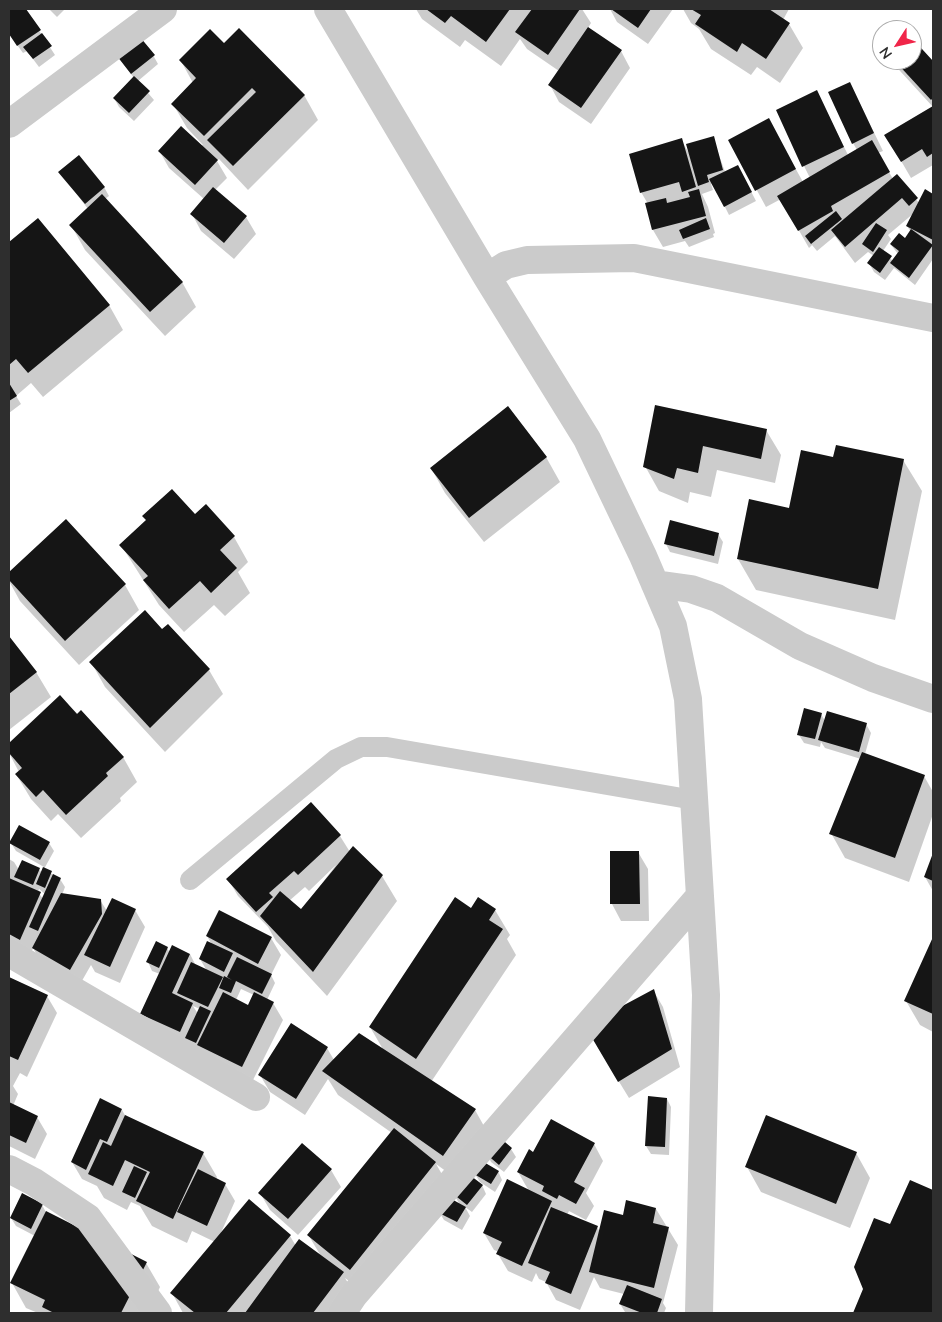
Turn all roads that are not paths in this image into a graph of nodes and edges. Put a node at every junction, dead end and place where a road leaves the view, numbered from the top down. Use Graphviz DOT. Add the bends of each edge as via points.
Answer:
graph roads {
  1 [pos="163,9"];
  2 [pos="328,9"];
  3 [pos="9,124"];
  4 [pos="487,277"];
  5 [pos="933,318"];
  6 [pos="655,584"];
  7 [pos="933,699"];
  8 [pos="694,800"];
  9 [pos="190,880"];
  10 [pos="700,896"];
  11 [pos="9,953"];
  12 [pos="256,1097"];
  13 [pos="9,1169"];
  14 [pos="158,1313"];
  15 [pos="342,1313"];
  16 [pos="699,1313"];
  1 -- 3 [label="street"];
  2 -- 4 [label="street"];
  4 -- 5 [label="street" via="506,265 527,260 634,258"];
  4 -- 6 [label="street" via="587,439"];
  6 -- 7 [label="street" via="691,589 717,598 800,646 873,678"];
  6 -- 8 [label="street" via="673,626 688,698"];
  8 -- 9 [label="lane" via="387,747 361,747 336,760"];
  8 -- 10 [label="street"];
  10 -- 15 [label="street" via="354,1295"];
  10 -- 16 [label="street" via="706,995"];
  11 -- 12 [label="street"];
  13 -- 14 [label="street" via="88,1218"];
}
